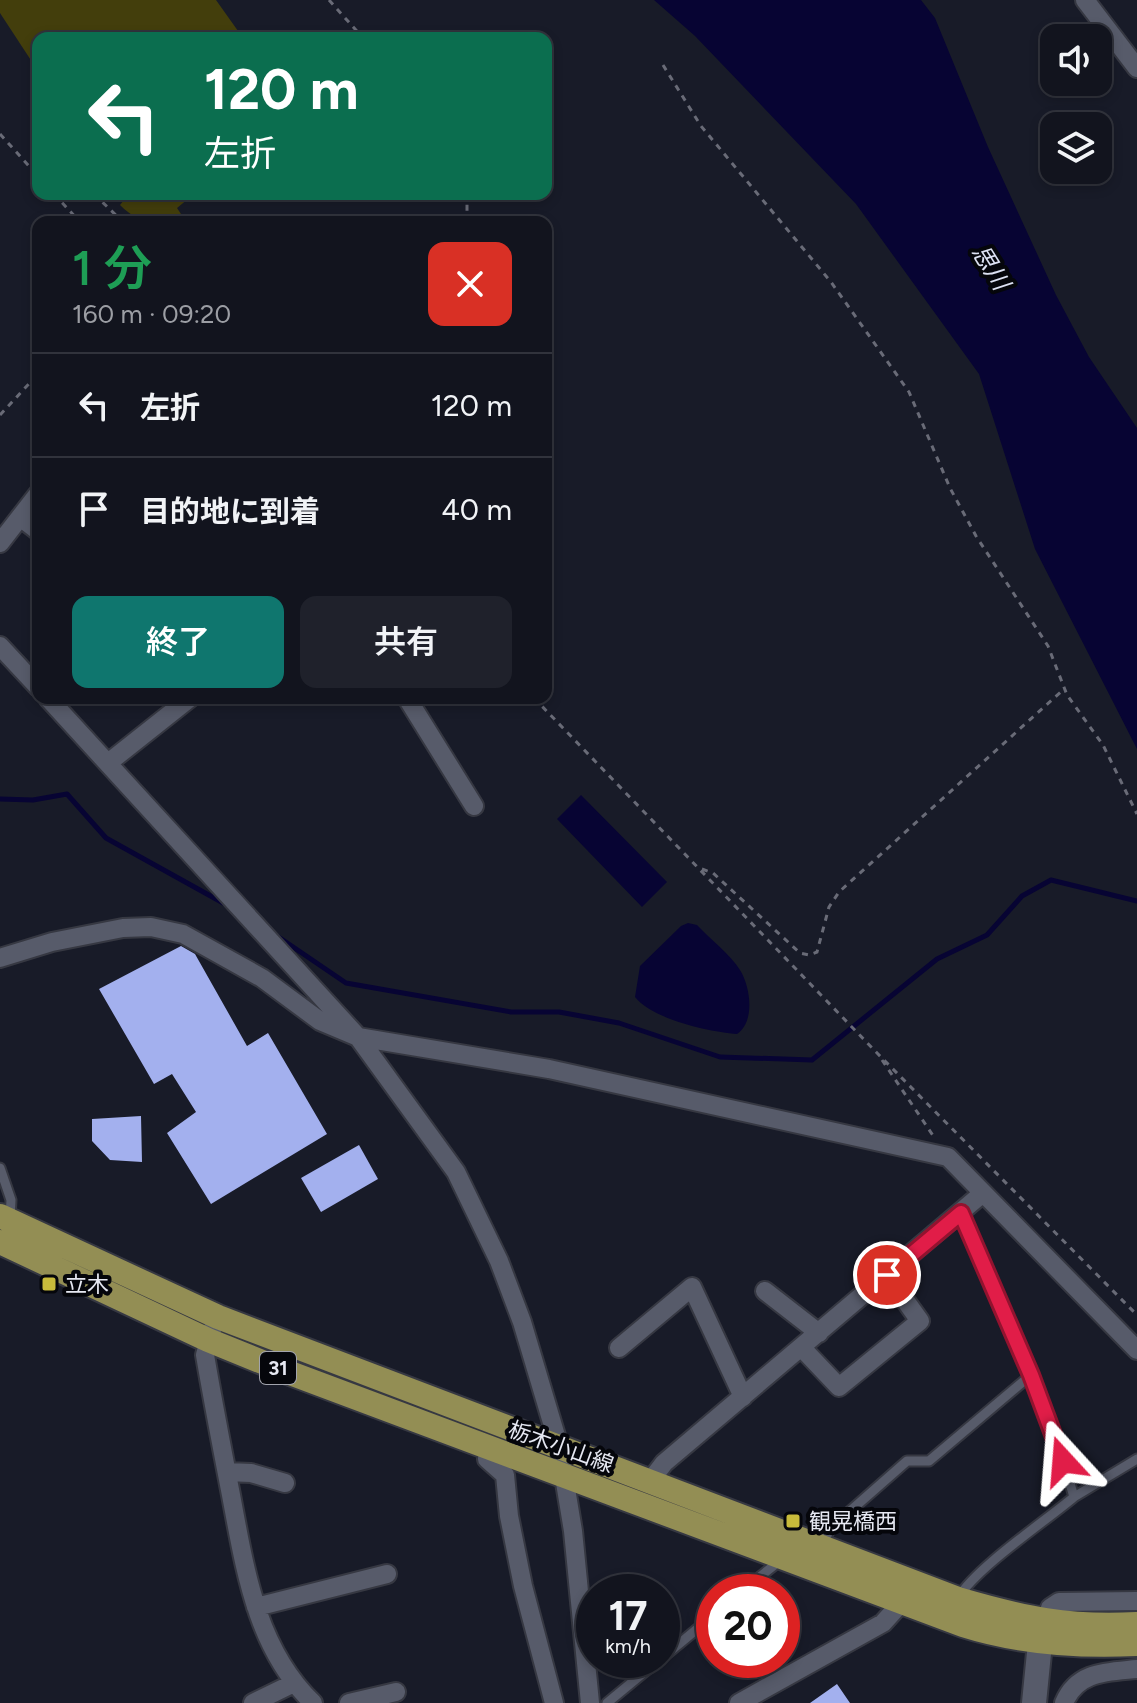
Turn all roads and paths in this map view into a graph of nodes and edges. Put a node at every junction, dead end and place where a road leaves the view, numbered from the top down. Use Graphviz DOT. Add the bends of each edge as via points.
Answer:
graph roads {
  1 [pos="329,0"];
  2 [pos="1085,0"];
  3 [pos="358,32"];
  4 [pos="663,65"];
  5 [pos="1137,68"];
  6 [pos="0,134"];
  7 [pos="32,169"];
  8 [pos="60,200"];
  9 [pos="100,200"];
  10 [pos="74,216"];
  11 [pos="117,216"];
  12 [pos="32,380"];
  13 [pos="0,415"];
  14 [pos="32,502"];
  15 [pos="20,517"];
  16 [pos="32,526"];
  17 [pos="0,543"];
  18 [pos="0,646"];
  19 [pos="32,681"];
  20 [pos="1064,689"];
  21 [pos="54,704"];
  22 [pos="182,704"];
  23 [pos="411,704"];
  24 [pos="540,704"];
  25 [pos="108,763"];
  26 [pos="474,806"];
  27 [pos="1137,814"];
  28 [pos="701,868"];
  29 [pos="0,958"];
  30 [pos="358,1037"];
  31 [pos="878,1054"];
  32 [pos="948,1157"];
  33 [pos="0,1168"];
  34 [pos="983,1193"];
  35 [pos="961,1213"];
  36 [pos="3,1230"];
  37 [pos="887,1275"];
  38 [pos="765,1291"];
  39 [pos="1137,1315"];
  40 [pos="218,1317"];
  41 [pos="819,1333"];
  42 [pos="208,1340"];
  43 [pos="801,1347"];
  44 [pos="619,1348"];
  45 [pos="1137,1350"];
  46 [pos="1031,1375"];
  47 [pos="743,1397"];
  48 [pos="559,1446"];
  49 [pos="489,1447"];
  50 [pos="1137,1459"];
  51 [pos="227,1472"];
  52 [pos="566,1474"];
  53 [pos="651,1480"];
  54 [pos="285,1483"];
  55 [pos="1074,1497"];
  56 [pos="820,1546"];
  57 [pos="782,1558"];
  58 [pos="387,1574"];
  59 [pos="763,1574"];
  60 [pos="958,1599"];
  61 [pos="1137,1601"];
  62 [pos="902,1602"];
  63 [pos="256,1607"];
  64 [pos="1137,1624"];
  65 [pos="696,1630"];
  66 [pos="1043,1633"];
  67 [pos="680,1643"];
  68 [pos="1137,1644"];
  69 [pos="1137,1669"];
  70 [pos="637,1678"];
  71 [pos="294,1683"];
  72 [pos="396,1692"];
  73 [pos="253,1703"];
  74 [pos="313,1703"];
  75 [pos="349,1703"];
  76 [pos="554,1703"];
  77 [pos="590,1703"];
  78 [pos="607,1703"];
  79 [pos="739,1703"];
  80 [pos="1034,1703"];
  81 [pos="1064,1703"];
  1 -- 3 [label="path"];
  2 -- 5 [label="street"];
  4 -- 20 [label="path" via="701,126 831,282 909,392 950,488 1048,646"];
  6 -- 7 [label="path"];
  8 -- 10 [label="path"];
  9 -- 11 [label="path"];
  12 -- 13 [label="path"];
  14 -- 15 [label="street"];
  15 -- 16 [label="street"];
  15 -- 17 [label="street"];
  18 -- 19 [label="street"];
  20 -- 27 [label="path" via="1103,745"];
  20 -- 28 [label="path" via="839,892 829,907 817,952 800,953 713,873"];
  21 -- 25 [label="street"];
  22 -- 25 [label="street"];
  23 -- 26 [label="street"];
  24 -- 28 [label="path"];
  25 -- 30 [label="street"];
  28 -- 31 [label="path"];
  29 -- 30 [label="street" via="123,928 183,934 262,978 320,1021"];
  30 -- 32 [label="street" via="549,1069"];
  30 -- 48 [label="street" via="456,1172 518,1310"];
  31 -- 32 [label="path"];
  31 -- 39 [label="path"];
  32 -- 34 [label="street"];
  33 -- 36 [label="lane" via="11,1200"];
  34 -- 35 [label="street"];
  34 -- 45 [label="street"];
  35 -- 37 [label="street"];
  35 -- 46 [label="lane"];
  36 -- 40 [label="main road, 栃木小山線 / 31"];
  36 -- 42 [label="main road, 栃木小山線 / 31"];
  37 -- 41 [label="street"];
  37 -- 43 [label="street" via="920,1321 839,1387"];
  38 -- 41 [label="street"];
  40 -- 42 [label="street"];
  40 -- 48 [label="main road, 栃木小山線 / 31"];
  41 -- 43 [label="street"];
  42 -- 49 [label="main road, 栃木小山線 / 31"];
  42 -- 51 [label="street" via="205,1355"];
  43 -- 47 [label="street"];
  44 -- 47 [label="street" via="692,1287"];
  46 -- 55 [label="lane"];
  46 -- 56 [label="lane" via="929,1461 907,1461 832,1527"];
  47 -- 53 [label="street"];
  48 -- 52 [label="street"];
  48 -- 53 [label="main road, 栃木小山線 / 31"];
  49 -- 52 [label="main road, 栃木小山線 / 31"];
  49 -- 76 [label="street" via="487,1459 505,1475 523,1586"];
  50 -- 55 [label="lane"];
  51 -- 54 [label="street"];
  51 -- 63 [label="street"];
  52 -- 57 [label="main road, 栃木小山線 / 31"];
  52 -- 77 [label="street"];
  53 -- 56 [label="main road, 栃木小山線 / 31"];
  55 -- 60 [label="lane" via="965,1586"];
  56 -- 60 [label="main road, 栃木小山線 / 31"];
  57 -- 59 [label="lane"];
  57 -- 62 [label="main road, 栃木小山線 / 31"];
  58 -- 63 [label="street"];
  60 -- 66 [label="main road, 栃木小山線 / 31"];
  61 -- 66 [label="street" via="1059,1602 1050,1608"];
  62 -- 66 [label="main road, 栃木小山線 / 31" via="999,1636"];
  62 -- 79 [label="street" via="883,1623"];
  63 -- 71 [label="street" via="278,1662"];
  64 -- 66 [label="main road, 栃木小山線 / 31"];
  65 -- 67 [label="lane"];
  66 -- 68 [label="main road, 栃木小山線 / 31"];
  66 -- 80 [label="main road"];
  69 -- 81 [label="street" via="1086,1677"];
  70 -- 78 [label="lane"];
  71 -- 73 [label="street"];
  71 -- 74 [label="street"];
  72 -- 75 [label="street"];
}
